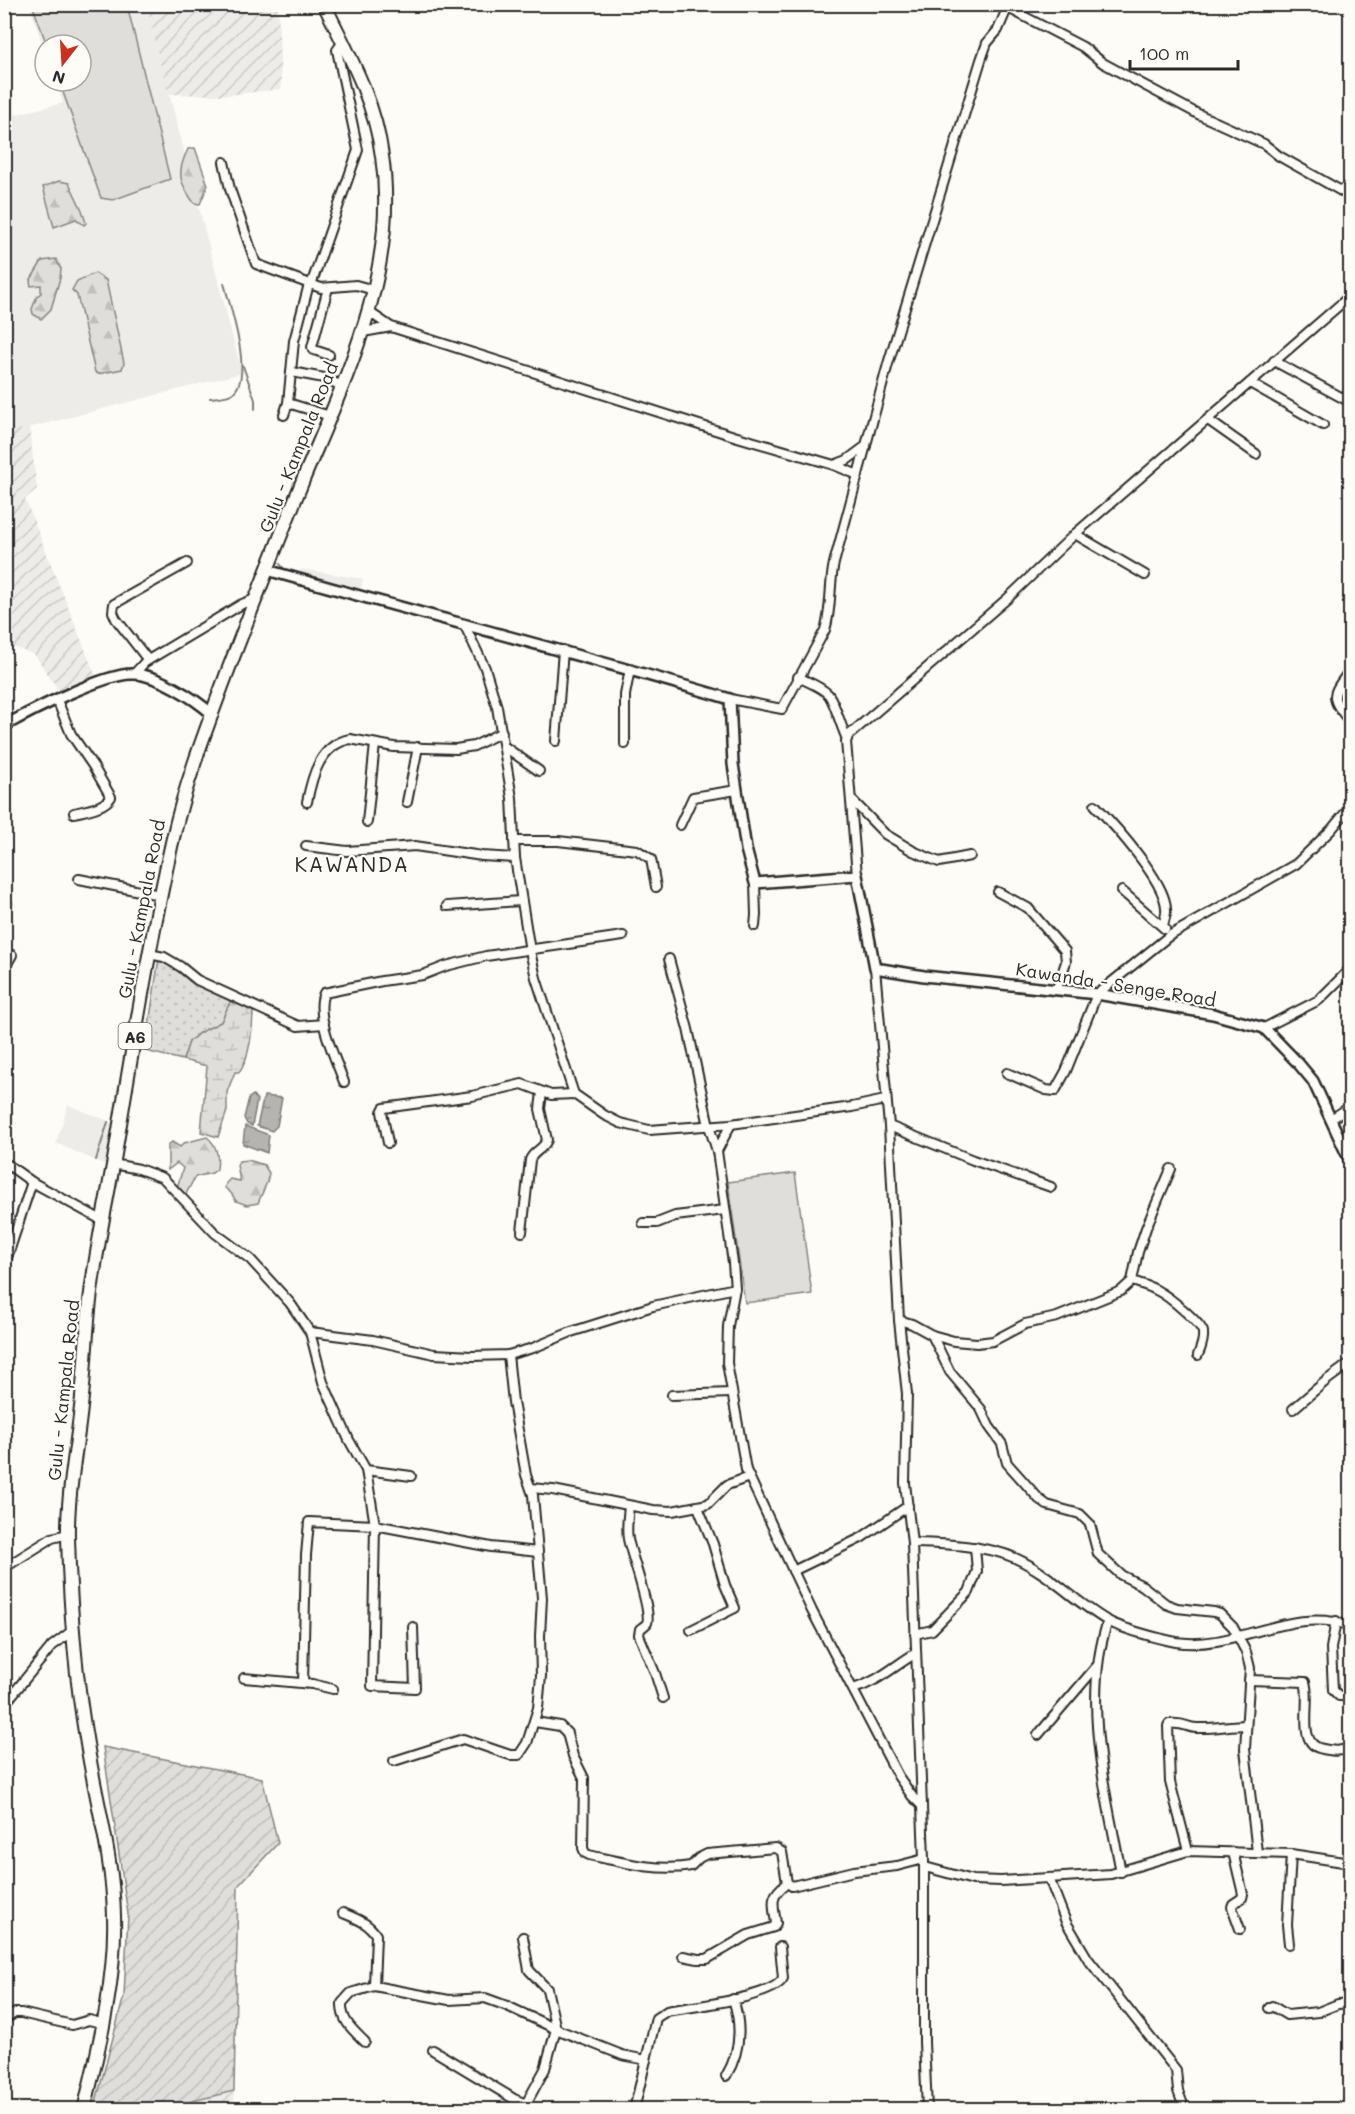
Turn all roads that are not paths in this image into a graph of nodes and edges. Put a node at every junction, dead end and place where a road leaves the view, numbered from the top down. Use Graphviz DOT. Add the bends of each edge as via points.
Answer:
graph roads {
  1 [pos="324,4"];
  2 [pos="1008,6"];
  3 [pos="343,42"];
  4 [pos="224,162"];
  5 [pos="1350,196"];
  6 [pos="310,284"];
  7 [pos="327,288"];
  8 [pos="374,290"];
  9 [pos="1350,296"];
  10 [pos="369,312"];
  11 [pos="391,327"];
  12 [pos="363,332"];
  13 [pos="329,355"];
  14 [pos="1274,361"];
  15 [pos="292,372"];
  16 [pos="1250,382"];
  17 [pos="342,386"];
  18 [pos="1350,402"];
  19 [pos="288,403"];
  20 [pos="284,415"];
  21 [pos="330,416"];
  22 [pos="1208,420"];
  23 [pos="1323,425"];
  24 [pos="867,445"];
  25 [pos="1256,454"];
  26 [pos="834,465"];
  27 [pos="858,476"];
  28 [pos="1075,534"];
  29 [pos="187,563"];
  30 [pos="267,570"];
  31 [pos="1145,575"];
  32 [pos="255,599"];
  33 [pos="464,624"];
  34 [pos="563,651"];
  35 [pos="148,660"];
  36 [pos="630,669"];
  37 [pos="1350,670"];
  38 [pos="134,674"];
  39 [pos="798,677"];
  40 [pos="729,699"];
  41 [pos="57,700"];
  42 [pos="212,714"];
  43 [pos="1350,722"];
  44 [pos="4,726"];
  45 [pos="502,732"];
  46 [pos="847,738"];
  47 [pos="556,741"];
  48 [pos="375,744"];
  49 [pos="624,744"];
  50 [pos="418,747"];
  51 [pos="505,747"];
  52 [pos="539,771"];
  53 [pos="737,790"];
  54 [pos="852,800"];
  55 [pos="307,802"];
  56 [pos="407,802"];
  57 [pos="1095,805"];
  58 [pos="1350,807"];
  59 [pos="74,813"];
  60 [pos="367,822"];
  61 [pos="680,825"];
  62 [pos="514,841"];
  63 [pos="306,846"];
  64 [pos="970,856"];
  65 [pos="515,858"];
  66 [pos="857,875"];
  67 [pos="79,879"];
  68 [pos="755,883"];
  69 [pos="656,887"];
  70 [pos="1122,891"];
  71 [pos="999,892"];
  72 [pos="160,895"];
  73 [pos="521,901"];
  74 [pos="447,906"];
  75 [pos="754,926"];
  76 [pos="1163,926"];
  77 [pos="623,936"];
  78 [pos="1169,936"];
  79 [pos="530,951"];
  80 [pos="149,954"];
  81 [pos="12,955"];
  82 [pos="669,959"];
  83 [pos="875,968"];
  84 [pos="4,969"];
  85 [pos="1350,969"];
  86 [pos="1056,988"];
  87 [pos="1097,994"];
  88 [pos="324,1024"];
  89 [pos="1264,1028"];
  90 [pos="1006,1073"];
  91 [pos="344,1082"];
  92 [pos="542,1092"];
  93 [pos="574,1094"];
  94 [pos="885,1100"];
  95 [pos="1350,1107"];
  96 [pos="1331,1119"];
  97 [pos="731,1124"];
  98 [pos="709,1126"];
  99 [pos="889,1126"];
  100 [pos="388,1143"];
  101 [pos="717,1151"];
  102 [pos="1350,1161"];
  103 [pos="4,1162"];
  104 [pos="113,1164"];
  105 [pos="1170,1169"];
  106 [pos="32,1182"];
  107 [pos="1051,1187"];
  108 [pos="725,1210"];
  109 [pos="102,1223"];
  110 [pos="643,1223"];
  111 [pos="522,1232"];
  112 [pos="4,1268"];
  113 [pos="1132,1281"];
  114 [pos="735,1288"];
  115 [pos="899,1320"];
  116 [pos="310,1332"];
  117 [pos="932,1335"];
  118 [pos="508,1355"];
  119 [pos="1198,1355"];
  120 [pos="1350,1363"];
  121 [pos="732,1394"];
  122 [pos="672,1395"];
  123 [pos="1293,1409"];
  124 [pos="366,1470"];
  125 [pos="411,1476"];
  126 [pos="748,1477"];
  127 [pos="531,1488"];
  128 [pos="629,1506"];
  129 [pos="908,1506"];
  130 [pos="698,1507"];
  131 [pos="375,1525"];
  132 [pos="68,1534"];
  133 [pos="912,1543"];
  134 [pos="975,1547"];
  135 [pos="538,1552"];
  136 [pos="4,1568"];
  137 [pos="793,1571"];
  138 [pos="1107,1621"];
  139 [pos="1336,1621"];
  140 [pos="1350,1626"];
  141 [pos="413,1627"];
  142 [pos="691,1630"];
  143 [pos="72,1631"];
  144 [pos="915,1634"];
  145 [pos="1238,1636"];
  146 [pos="916,1653"];
  147 [pos="1097,1666"];
  148 [pos="244,1678"];
  149 [pos="1249,1680"];
  150 [pos="303,1683"];
  151 [pos="333,1689"];
  152 [pos="853,1689"];
  153 [pos="1350,1696"];
  154 [pos="663,1698"];
  155 [pos="4,1705"];
  156 [pos="535,1722"];
  157 [pos="1246,1725"];
  158 [pos="1038,1735"];
  159 [pos="1350,1747"];
  160 [pos="394,1761"];
  161 [pos="922,1806"];
  162 [pos="1188,1851"];
  163 [pos="1257,1851"];
  164 [pos="1233,1852"];
  165 [pos="1291,1854"];
  166 [pos="925,1863"];
  167 [pos="1350,1863"];
  168 [pos="1121,1872"];
  169 [pos="1049,1878"];
  170 [pos="787,1883"];
  171 [pos="343,1913"];
  172 [pos="1240,1929"];
  173 [pos="523,1937"];
  174 [pos="1288,1944"];
  175 [pos="780,1947"];
  176 [pos="683,1956"];
  177 [pos="374,1986"];
  178 [pos="734,1999"];
  179 [pos="1350,2004"];
  180 [pos="1269,2008"];
  181 [pos="4,2020"];
  182 [pos="103,2027"];
  183 [pos="556,2029"];
  184 [pos="366,2042"];
  185 [pos="433,2050"];
  186 [pos="646,2060"];
  187 [pos="726,2076"];
  188 [pos="84,2109"];
  189 [pos="634,2109"];
  190 [pos="927,2109"];
  191 [pos="1185,2109"];
  1 -- 3 [label="main road, Gulu - Kampala Road / A6"];
  2 -- 5 [label="street" via="1153,90 1264,144"];
  2 -- 24 [label="street" via="981,60"];
  3 -- 6 [label="street" via="337,51 358,150"];
  3 -- 8 [label="main road, Gulu - Kampala Road / A6" via="373,110 383,159 381,258"];
  4 -- 6 [label="street" via="256,264"];
  6 -- 7 [label="street"];
  6 -- 15 [label="street" via="294,342"];
  7 -- 8 [label="street" via="356,285"];
  7 -- 13 [label="street" via="312,347"];
  8 -- 10 [label="main road, Gulu - Kampala Road / A6"];
  9 -- 14 [label="street"];
  10 -- 11 [label="street"];
  10 -- 12 [label="main road, Gulu - Kampala Road / A6"];
  11 -- 12 [label="street"];
  11 -- 26 [label="street"];
  12 -- 17 [label="main road, Gulu - Kampala Road / A6"];
  14 -- 16 [label="street"];
  14 -- 18 [label="street"];
  15 -- 17 [label="street"];
  15 -- 19 [label="street"];
  16 -- 22 [label="street"];
  16 -- 23 [label="street"];
  17 -- 21 [label="main road, Gulu - Kampala Road / A6"];
  19 -- 20 [label="street"];
  19 -- 21 [label="street"];
  21 -- 30 [label="main road, Gulu - Kampala Road / A6"];
  22 -- 25 [label="street"];
  22 -- 28 [label="street"];
  24 -- 26 [label="street"];
  24 -- 27 [label="street"];
  26 -- 27 [label="street"];
  27 -- 39 [label="street" via="830,580 828,620"];
  28 -- 31 [label="street"];
  28 -- 46 [label="street" via="1008,598"];
  29 -- 35 [label="street" via="114,604 116,619"];
  30 -- 32 [label="main road, Gulu - Kampala Road / A6"];
  30 -- 33 [label="street"];
  32 -- 35 [label="street"];
  32 -- 42 [label="main road, Gulu - Kampala Road / A6"];
  33 -- 34 [label="street"];
  33 -- 45 [label="street" via="485,668"];
  34 -- 36 [label="street"];
  34 -- 47 [label="street"];
  35 -- 38 [label="street"];
  36 -- 40 [label="street"];
  36 -- 49 [label="street"];
  37 -- 43 [label="street" via="1334,698"];
  38 -- 41 [label="street" via="109,678"];
  38 -- 42 [label="street" via="167,685"];
  39 -- 40 [label="street" via="780,709"];
  39 -- 46 [label="street" via="827,693"];
  40 -- 53 [label="street"];
  41 -- 44 [label="street"];
  41 -- 59 [label="street" via="71,734 111,798"];
  42 -- 72 [label="main road, Gulu - Kampala Road / A6" via="190,774"];
  45 -- 50 [label="street" via="465,748"];
  45 -- 51 [label="street"];
  46 -- 54 [label="street"];
  48 -- 50 [label="street"];
  48 -- 55 [label="street" via="350,740 331,748 316,769"];
  48 -- 60 [label="street"];
  50 -- 56 [label="street"];
  51 -- 52 [label="street"];
  51 -- 62 [label="street"];
  53 -- 61 [label="street" via="693,797"];
  53 -- 68 [label="street"];
  54 -- 64 [label="street" via="885,834 913,851 939,862"];
  54 -- 66 [label="street"];
  57 -- 76 [label="street" via="1157,882 1166,908"];
  58 -- 78 [label="street" via="1296,864"];
  62 -- 65 [label="street"];
  62 -- 69 [label="street" via="558,841 637,850 651,859"];
  63 -- 65 [label="street" via="347,851 415,846"];
  65 -- 73 [label="street"];
  66 -- 68 [label="street"];
  66 -- 83 [label="street"];
  67 -- 72 [label="street"];
  68 -- 75 [label="street"];
  70 -- 76 [label="street"];
  71 -- 86 [label="street" via="1028,908 1065,951 1066,962"];
  72 -- 80 [label="main road, Gulu - Kampala Road / A6"];
  73 -- 74 [label="street"];
  73 -- 79 [label="street"];
  76 -- 78 [label="street"];
  77 -- 79 [label="street"];
  78 -- 87 [label="street"];
  79 -- 88 [label="street" via="486,956 412,978 329,991 322,999"];
  79 -- 93 [label="street"];
  80 -- 88 [label="street" via="164,957 196,980 298,1026"];
  80 -- 104 [label="main road, Gulu - Kampala Road / A6"];
  81 -- 84 [label="street"];
  82 -- 98 [label="street"];
  83 -- 86 [label="street, Kawanda - Senge Road"];
  83 -- 94 [label="street"];
  85 -- 89 [label="street" via="1319,1000"];
  86 -- 87 [label="street, Kawanda - Senge Road"];
  87 -- 89 [label="street, Kawanda - Senge Road" via="1213,1014"];
  87 -- 90 [label="street" via="1055,1092"];
  88 -- 91 [label="street"];
  89 -- 96 [label="street, Kawanda - Senge Road" via="1313,1081"];
  92 -- 93 [label="street"];
  92 -- 100 [label="street" via="522,1084 472,1096 384,1108"];
  92 -- 111 [label="street" via="540,1109 547,1140 541,1150 531,1155"];
  93 -- 98 [label="street" via="604,1115 636,1128"];
  94 -- 97 [label="street"];
  94 -- 99 [label="street"];
  95 -- 96 [label="street"];
  96 -- 102 [label="street, Kawanda - Senge Road"];
  97 -- 98 [label="street"];
  97 -- 101 [label="street"];
  98 -- 101 [label="street"];
  99 -- 107 [label="street"];
  99 -- 115 [label="street"];
  101 -- 108 [label="street"];
  103 -- 106 [label="street"];
  104 -- 109 [label="main road, Gulu - Kampala Road / A6"];
  104 -- 116 [label="street" via="150,1172 168,1183 215,1233 250,1259"];
  105 -- 113 [label="street" via="1146,1228"];
  106 -- 109 [label="street"];
  106 -- 112 [label="street"];
  108 -- 110 [label="street"];
  108 -- 114 [label="street"];
  109 -- 132 [label="main road, Gulu - Kampala Road / A6" via="89,1310"];
  113 -- 117 [label="street" via="1121,1291 1057,1317 1025,1324 993,1341 969,1343"];
  113 -- 119 [label="street" via="1165,1295 1203,1330"];
  114 -- 118 [label="street" via="653,1306"];
  114 -- 121 [label="street" via="727,1353"];
  115 -- 117 [label="street"];
  115 -- 129 [label="street" via="907,1394"];
  116 -- 118 [label="street" via="373,1340 434,1354"];
  116 -- 124 [label="street" via="323,1382"];
  117 -- 145 [label="street" via="956,1381 981,1409 1002,1444 1007,1463 1040,1499 1047,1505 1080,1514 1090,1524 1098,1554 1121,1575 1166,1604 1220,1614"];
  118 -- 127 [label="street" via="513,1402"];
  120 -- 123 [label="street"];
  121 -- 122 [label="street"];
  121 -- 126 [label="street"];
  124 -- 125 [label="street"];
  124 -- 131 [label="street"];
  126 -- 130 [label="street" via="727,1485 711,1503"];
  126 -- 137 [label="street"];
  127 -- 128 [label="street"];
  127 -- 135 [label="street"];
  128 -- 130 [label="street" via="665,1511"];
  128 -- 154 [label="street" via="628,1539 647,1620 639,1635"];
  129 -- 133 [label="street"];
  129 -- 137 [label="street" via="861,1538"];
  130 -- 142 [label="street" via="735,1608"];
  131 -- 135 [label="street"];
  131 -- 141 [label="street" via="372,1686 415,1688"];
  131 -- 150 [label="street" via="309,1522"];
  132 -- 136 [label="street" via="52,1538"];
  132 -- 143 [label="main road, Gulu - Kampala Road / A6"];
  133 -- 134 [label="street"];
  133 -- 144 [label="street"];
  134 -- 138 [label="street" via="1004,1553 1032,1566"];
  134 -- 144 [label="street" via="976,1571 969,1592 932,1630"];
  135 -- 156 [label="street" via="541,1676"];
  137 -- 152 [label="street"];
  138 -- 145 [label="street" via="1174,1641 1219,1641"];
  138 -- 147 [label="street"];
  139 -- 140 [label="street"];
  139 -- 145 [label="street" via="1307,1620"];
  139 -- 153 [label="street" via="1331,1648 1333,1690 1339,1696"];
  143 -- 155 [label="street" via="52,1646"];
  143 -- 182 [label="main road, Gulu - Kampala Road / A6" via="113,1897 113,1951"];
  144 -- 146 [label="street"];
  145 -- 149 [label="street" via="1250,1668"];
  146 -- 152 [label="street" via="880,1679"];
  146 -- 161 [label="street"];
  147 -- 158 [label="street"];
  147 -- 168 [label="street" via="1099,1746"];
  148 -- 150 [label="street"];
  149 -- 157 [label="street"];
  149 -- 159 [label="street" via="1305,1682 1309,1741 1328,1751"];
  150 -- 151 [label="street"];
  152 -- 161 [label="street" via="898,1776"];
  156 -- 160 [label="street" via="519,1755 463,1738"];
  156 -- 170 [label="street" via="560,1726 567,1732 584,1778 585,1853 670,1868 691,1866 707,1854 776,1848 782,1852"];
  157 -- 162 [label="street" via="1196,1728 1181,1722 1168,1726 1170,1782"];
  157 -- 163 [label="street" via="1246,1762"];
  161 -- 166 [label="street"];
  162 -- 164 [label="street"];
  162 -- 168 [label="street"];
  163 -- 164 [label="street"];
  163 -- 165 [label="street"];
  164 -- 172 [label="street" via="1243,1894 1232,1907"];
  165 -- 167 [label="street"];
  165 -- 174 [label="street"];
  166 -- 169 [label="street" via="973,1880"];
  166 -- 170 [label="street" via="854,1871 792,1886"];
  166 -- 190 [label="street"];
  168 -- 169 [label="street"];
  169 -- 191 [label="street" via="1066,1922 1088,1959 1176,2070"];
  170 -- 176 [label="street" via="773,1900 774,1927 747,1935 707,1959"];
  171 -- 177 [label="street" via="357,1918 376,1935"];
  173 -- 183 [label="street" via="526,1964 533,1977 547,1989"];
  175 -- 178 [label="street" via="781,1983 754,1996"];
  177 -- 183 [label="street" via="449,2000 485,1998"];
  177 -- 184 [label="street" via="351,1992 342,2006 346,2022"];
  178 -- 186 [label="street" via="659,2014 653,2024"];
  178 -- 187 [label="street" via="740,2029 735,2057"];
  179 -- 180 [label="street" via="1287,2015"];
  181 -- 182 [label="street" via="21,2013 72,2025 92,2020"];
  182 -- 188 [label="main road, Gulu - Kampala Road / A6"];
  183 -- 185 [label="street" via="545,2069 525,2103"];
  183 -- 186 [label="street" via="622,2055"];
  186 -- 189 [label="street"];
}
